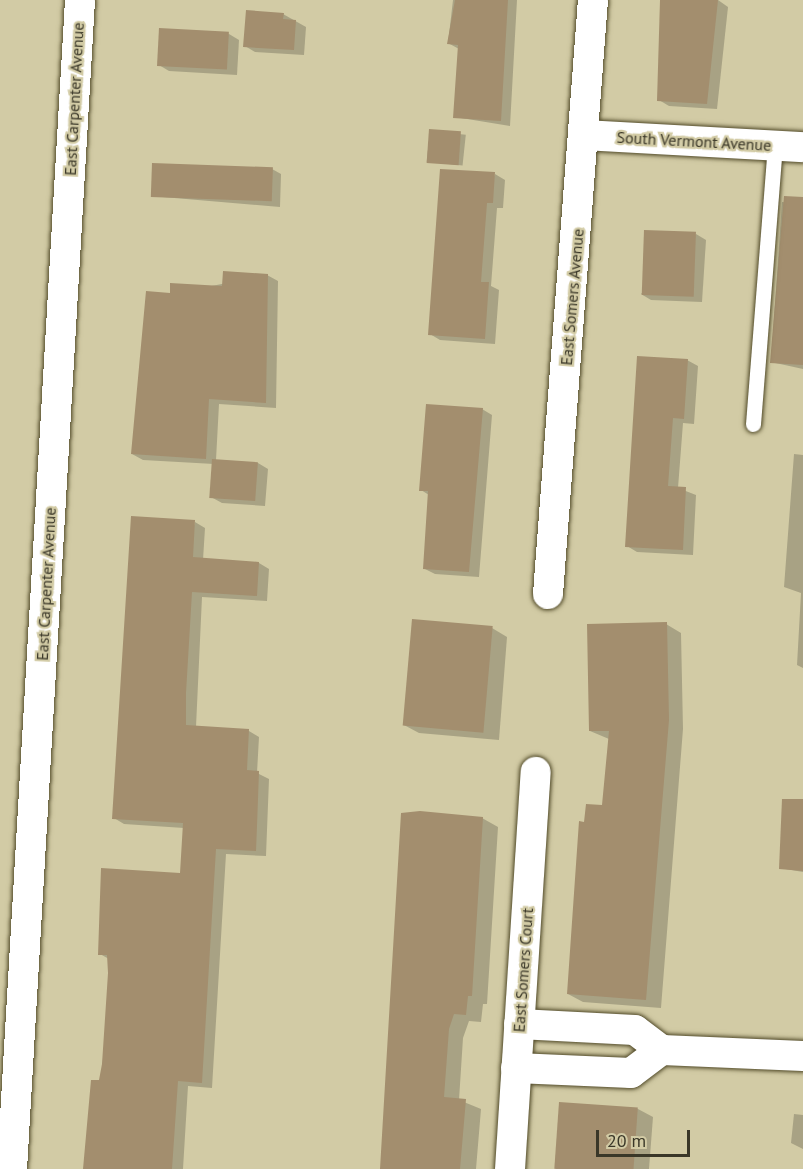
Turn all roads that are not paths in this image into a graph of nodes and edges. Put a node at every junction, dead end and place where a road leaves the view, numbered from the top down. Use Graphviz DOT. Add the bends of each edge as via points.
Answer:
graph roads {
  1 [pos="80,0"];
  2 [pos="593,0"];
  3 [pos="585,135"];
  4 [pos="789,147"];
  5 [pos="753,424"];
  6 [pos="547,600"];
  7 [pos="536,772"];
  8 [pos="519,1024"];
  9 [pos="662,1050"];
  10 [pos="803,1056"];
  11 [pos="516,1068"];
  12 [pos="12,1169"];
  13 [pos="510,1169"];
  1 -- 12 [label="street, East Carpenter Avenue"];
  2 -- 3 [label="street, East Somers Avenue"];
  3 -- 4 [label="street, South Vermont Avenue"];
  3 -- 6 [label="street, East Somers Avenue"];
  4 -- 5 [label="lane"];
  7 -- 8 [label="street, East Somers Court"];
  8 -- 9 [label="street" via="635,1030"];
  8 -- 11 [label="street, East Somers Court"];
  9 -- 10 [label="street"];
  9 -- 11 [label="street" via="631,1073"];
  11 -- 13 [label="street, East Somers Court"];
}
